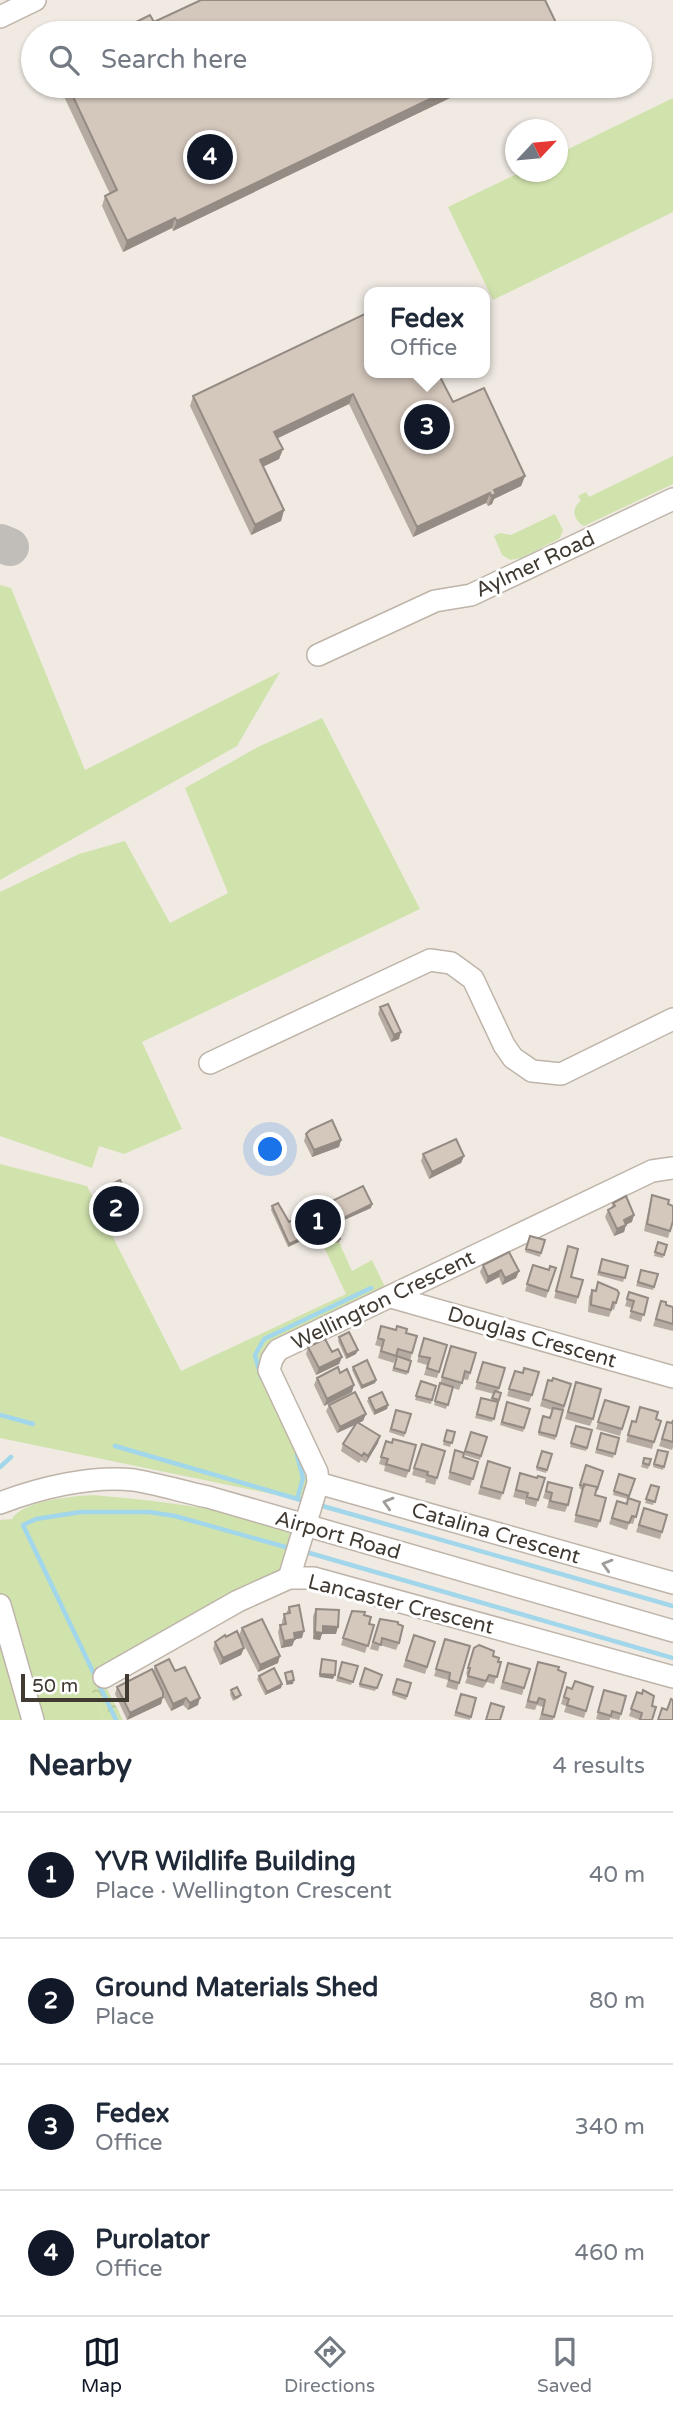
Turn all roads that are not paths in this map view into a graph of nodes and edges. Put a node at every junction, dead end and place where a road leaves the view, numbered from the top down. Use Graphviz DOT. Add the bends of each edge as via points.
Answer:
graph roads {
  1 [pos="35,0"];
  2 [pos="0,17"];
  3 [pos="673,499"];
  4 [pos="318,655"];
  5 [pos="673,1019"];
  6 [pos="210,1063"];
  7 [pos="673,1168"];
  8 [pos="391,1297"];
  9 [pos="673,1377"];
  10 [pos="318,1483"];
  11 [pos="0,1503"];
  12 [pos="306,1525"];
  13 [pos="289,1578"];
  14 [pos="673,1583"];
  15 [pos="0,1605"];
  16 [pos="673,1632"];
  17 [pos="104,1677"];
  18 [pos="673,1677"];
  19 [pos="33,1720"];
  1 -- 2 [label="street"];
  3 -- 4 [label="street, Aylmer Road" via="471,595 435,601"];
  5 -- 6 [label="street" via="561,1074 532,1071 504,1045 473,979 451,963 430,960"];
  7 -- 8 [label="street, Wellington Crescent" via="652,1171"];
  8 -- 9 [label="street, Douglas Crescent"];
  8 -- 10 [label="street, Wellington Crescent" via="278,1350 272,1359 269,1370"];
  10 -- 12 [label="street"];
  14 -- 10 [label="street, Catalina Crescent, one-way"];
  11 -- 12 [label="street, Airport Road" via="61,1485 133,1480"];
  12 -- 13 [label="street"];
  12 -- 16 [label="street, Airport Road"];
  13 -- 17 [label="street, Lancaster Crescent" via="238,1601"];
  13 -- 18 [label="street, Lancaster Crescent" via="314,1578"];
  15 -- 19 [label="street"];
}
